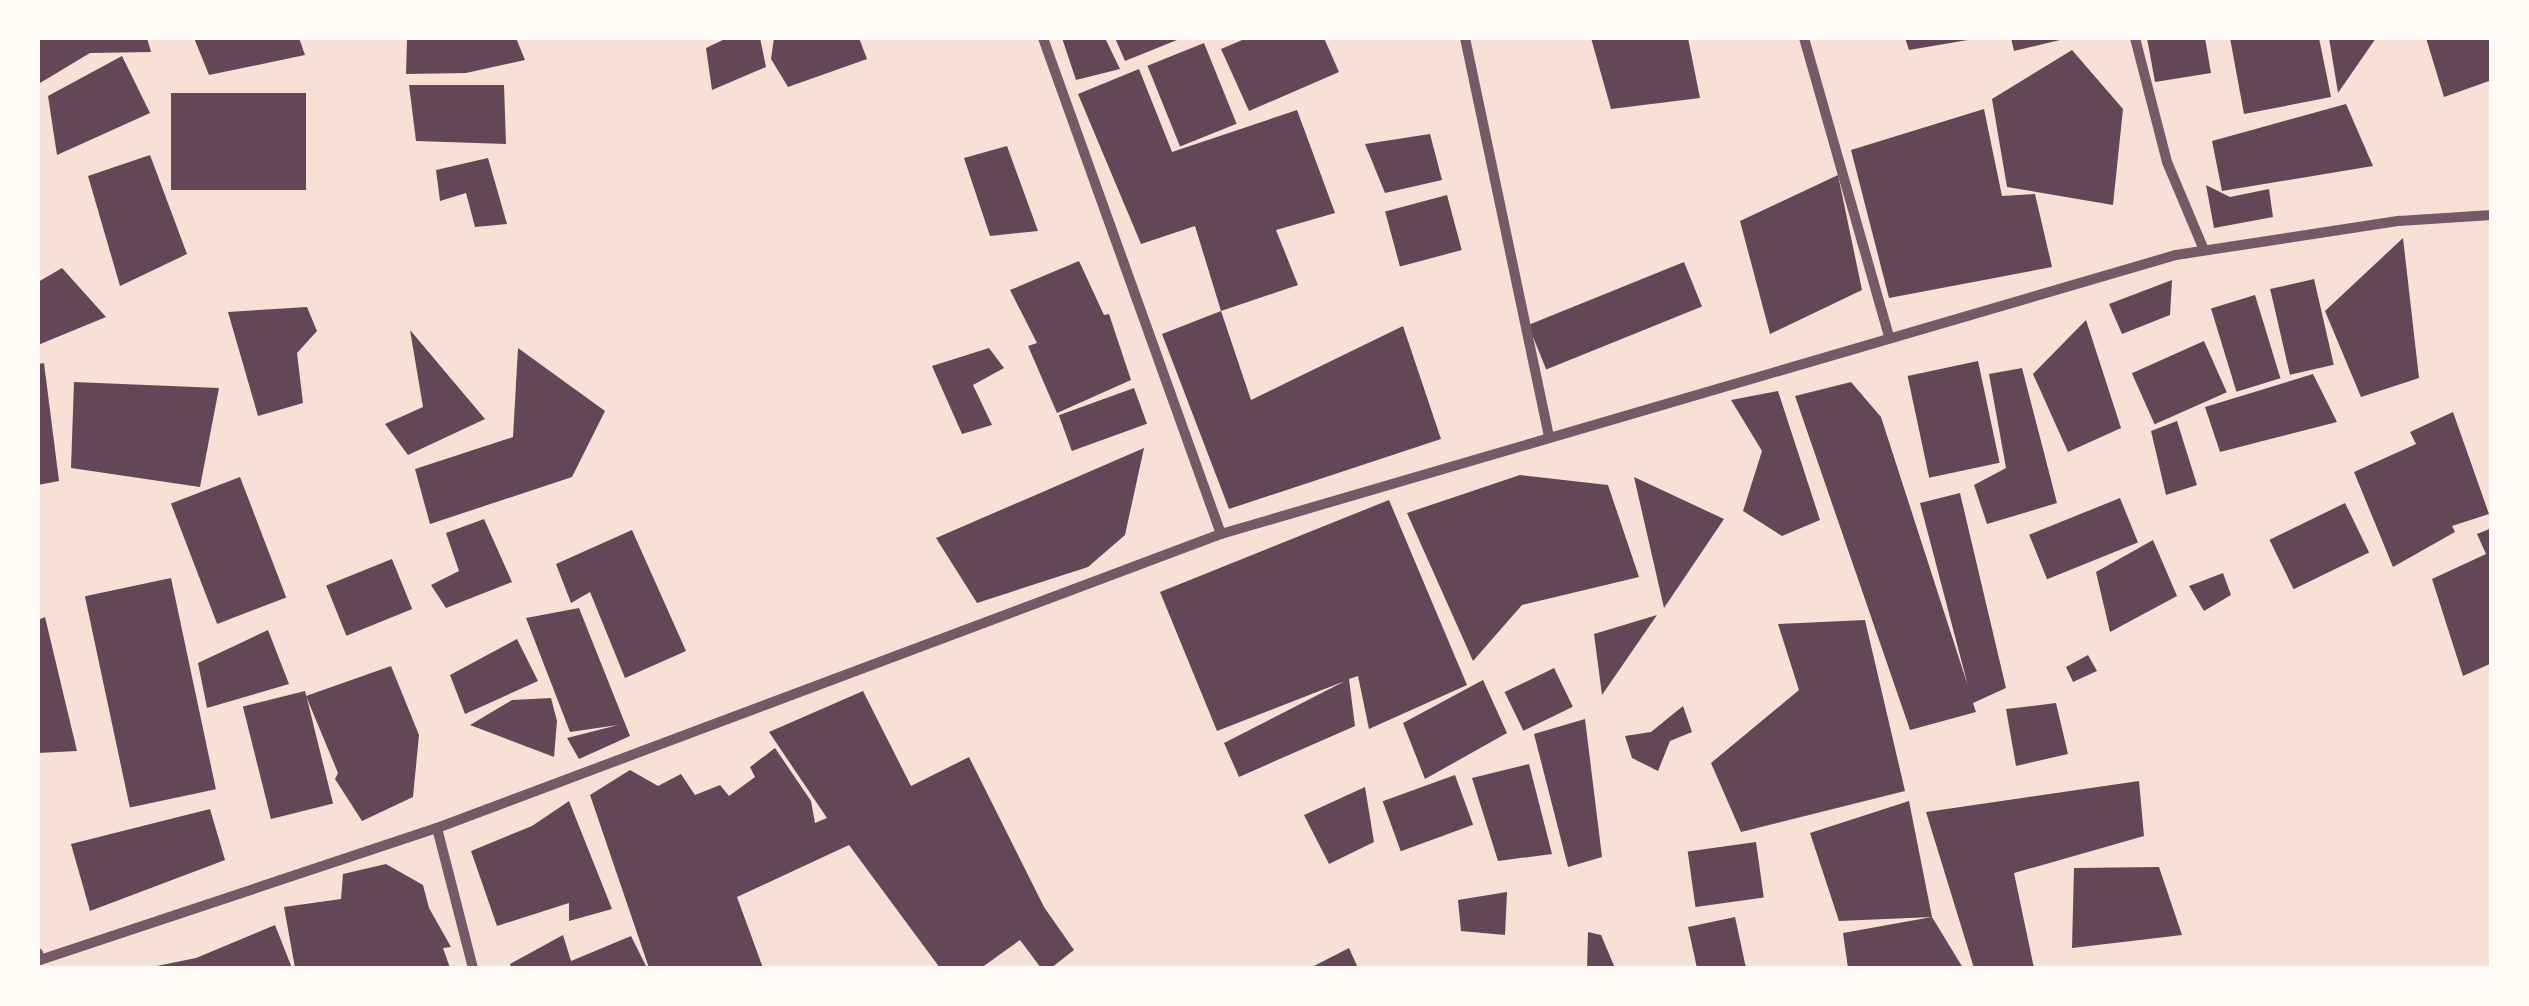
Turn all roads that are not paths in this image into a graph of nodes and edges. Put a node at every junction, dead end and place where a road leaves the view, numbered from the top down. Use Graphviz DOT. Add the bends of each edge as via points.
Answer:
graph roads {
  1 [pos="1043,38"];
  2 [pos="1465,38"];
  3 [pos="1804,38"];
  4 [pos="2135,38"];
  5 [pos="2492,215"];
  6 [pos="2204,250"];
  7 [pos="1888,337"];
  8 [pos="1549,437"];
  9 [pos="1221,534"];
  10 [pos="437,828"];
  11 [pos="39,961"];
  12 [pos="473,968"];
  1 -- 9 [label="street"];
  2 -- 8 [label="street"];
  3 -- 7 [label="street"];
  4 -- 6 [label="street" via="2167,162"];
  5 -- 6 [label="street" via="2398,221"];
  6 -- 7 [label="street"];
  7 -- 8 [label="street"];
  8 -- 9 [label="street"];
  9 -- 10 [label="street"];
  10 -- 11 [label="street"];
  10 -- 12 [label="street"];
}
